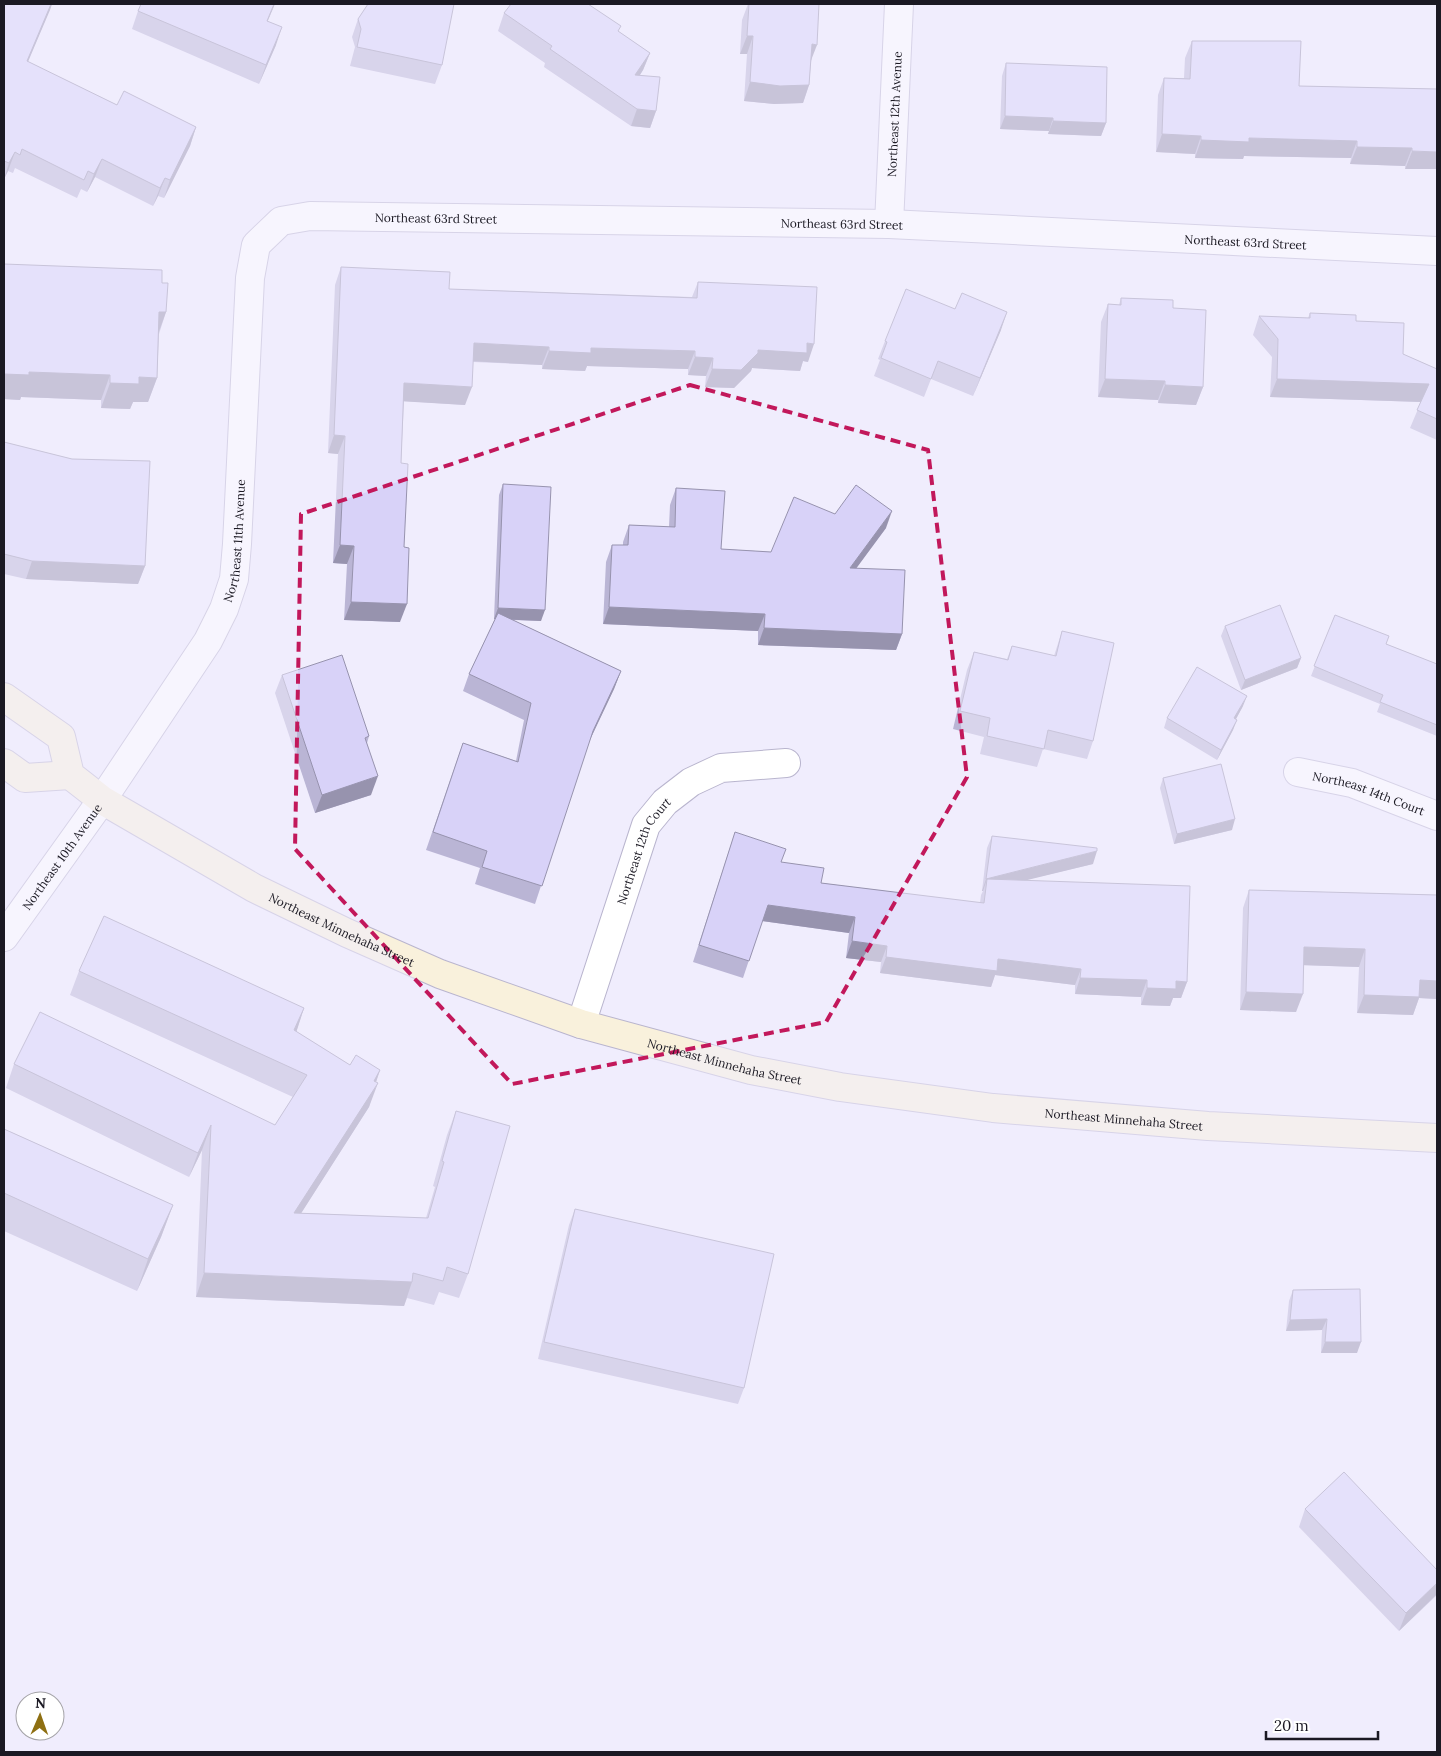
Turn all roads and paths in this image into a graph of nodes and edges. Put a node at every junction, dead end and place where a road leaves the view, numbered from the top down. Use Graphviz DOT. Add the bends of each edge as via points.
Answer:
graph roads {
  1 [pos="899,4"];
  2 [pos="889,224"];
  3 [pos="256,246"];
  4 [pos="1437,251"];
  5 [pos="4,697"];
  6 [pos="4,763"];
  7 [pos="786,764"];
  8 [pos="1298,772"];
  9 [pos="70,775"];
  10 [pos="102,800"];
  11 [pos="1437,816"];
  12 [pos="4,937"];
  13 [pos="581,1024"];
  14 [pos="1437,1138"];
  1 -- 2 [label="street, Northeast 12th Avenue"];
  2 -- 3 [label="street, Northeast 63rd Street" via="310,216 281,221"];
  2 -- 4 [label="street, Northeast 63rd Street"];
  3 -- 10 [label="street, Northeast 11th Avenue" via="250,278 234,579 208,641"];
  5 -- 9 [label="main road" via="61,737"];
  6 -- 9 [label="main road" via="25,778"];
  7 -- 13 [label="street, Northeast 12th Court" via="721,768 691,782 665,802 646,826"];
  8 -- 11 [label="street, Northeast 14th Court" via="1352,783"];
  9 -- 10 [label="main road, Northeast Minnehaha Street"];
  10 -- 12 [label="street, Northeast 10th Avenue"];
  10 -- 13 [label="main road, Northeast Minnehaha Street" via="254,888 347,933 440,974"];
  13 -- 14 [label="main road, Northeast Minnehaha Street" via="751,1070 840,1087 983,1107 1208,1126"];
}
